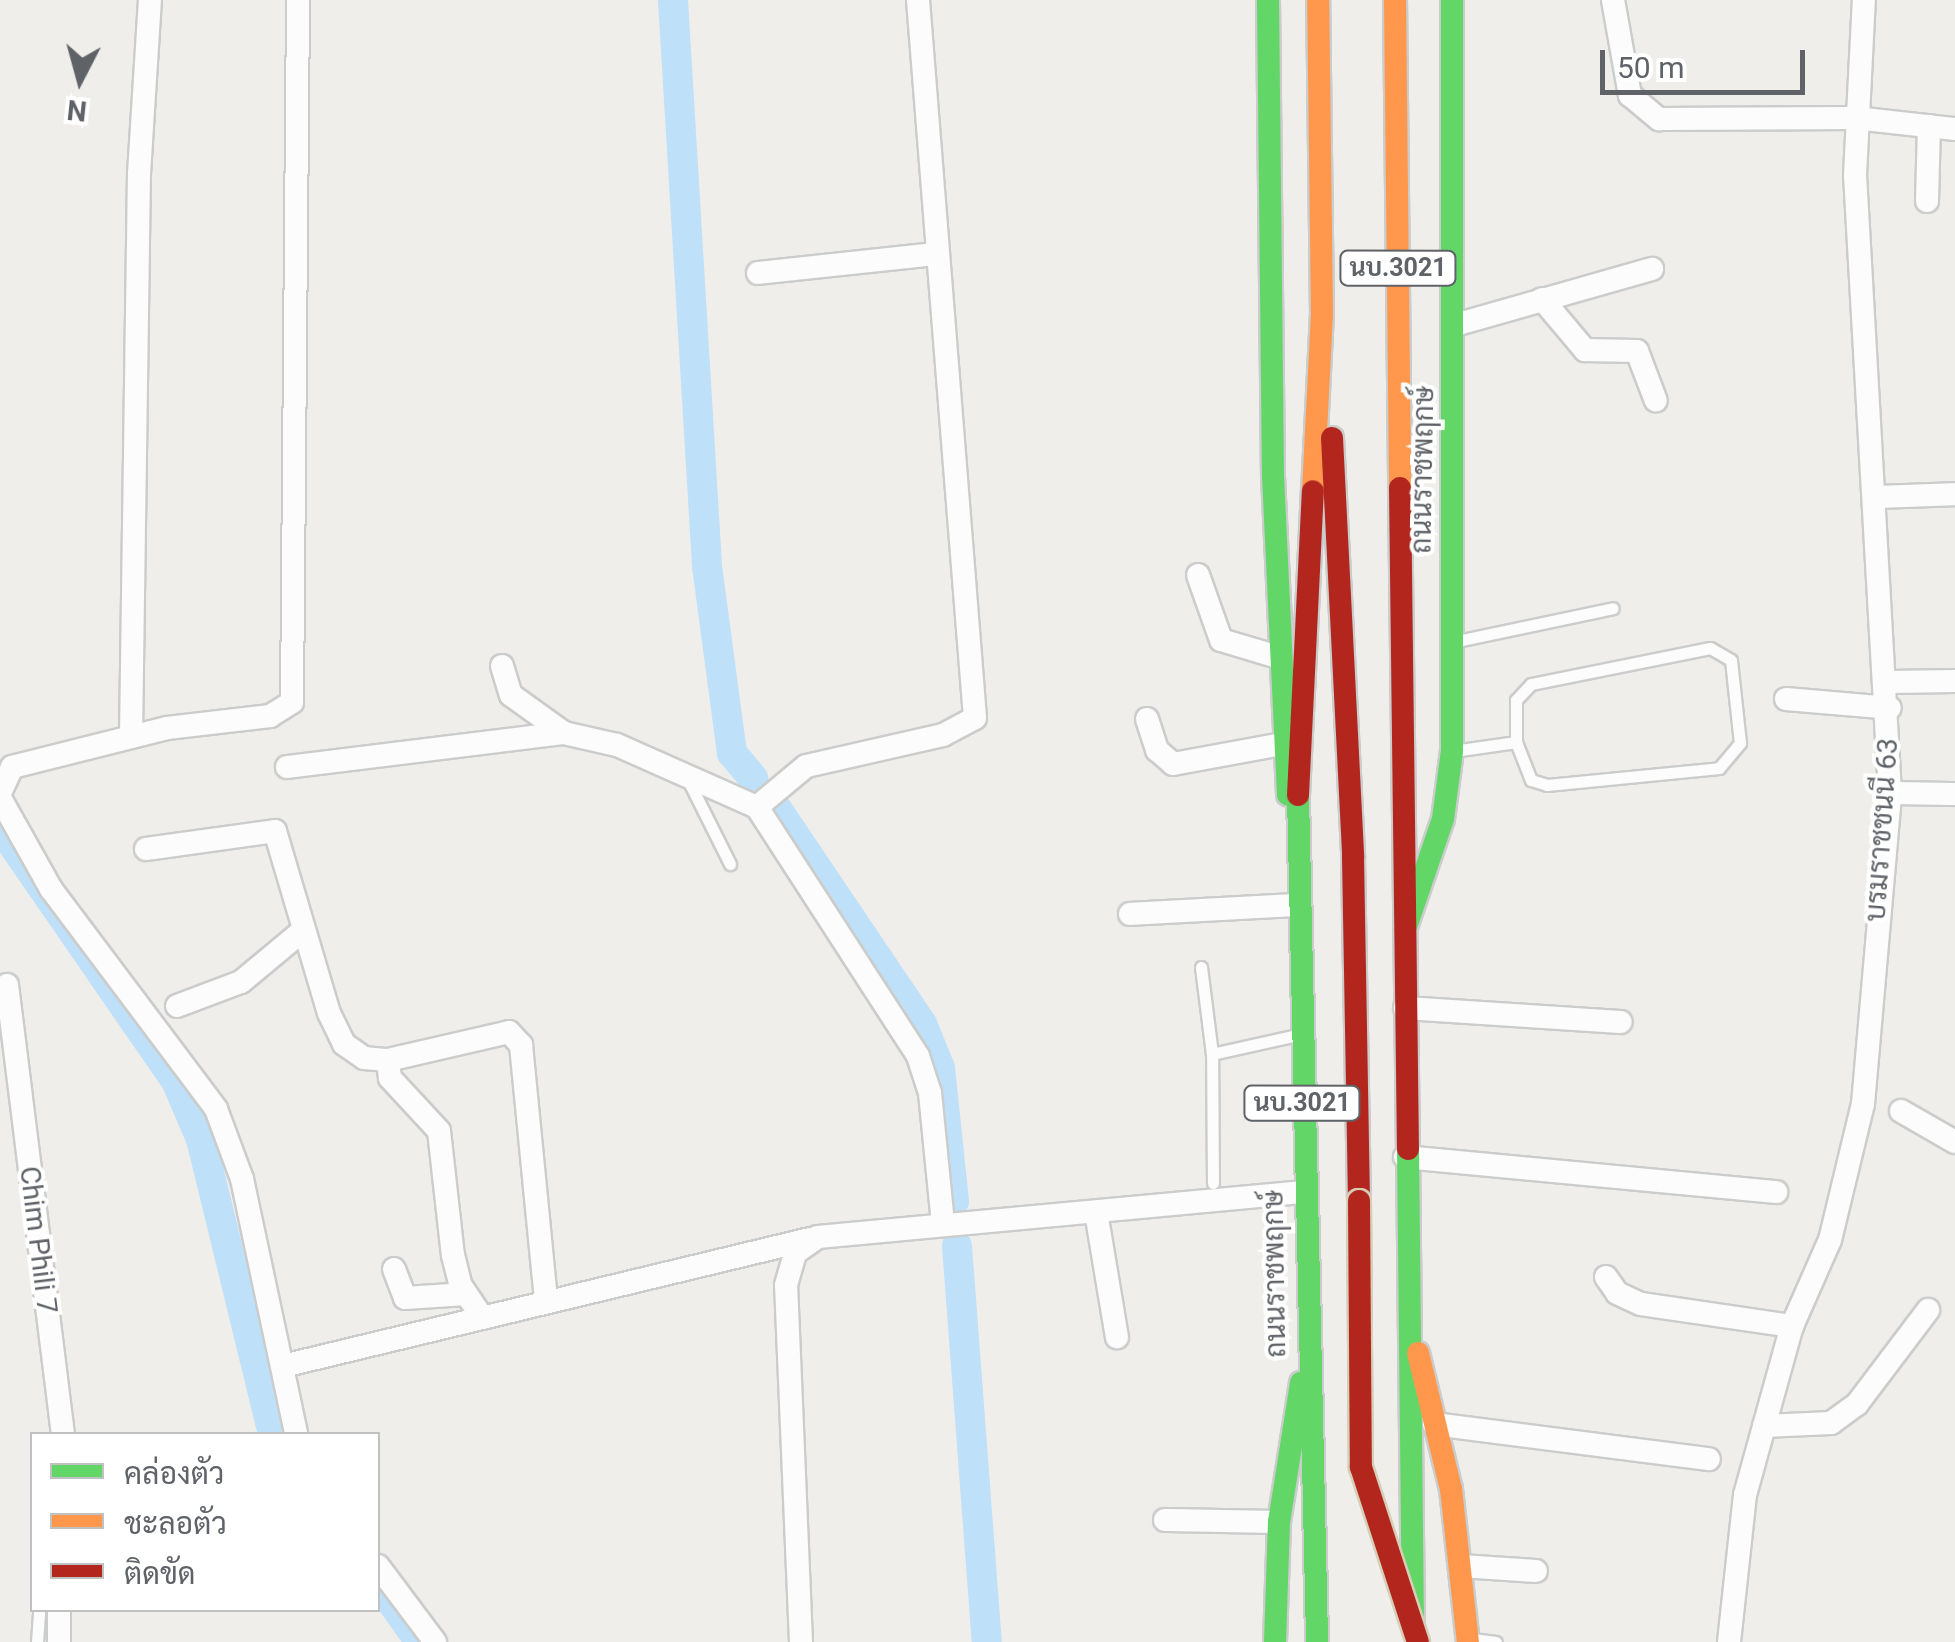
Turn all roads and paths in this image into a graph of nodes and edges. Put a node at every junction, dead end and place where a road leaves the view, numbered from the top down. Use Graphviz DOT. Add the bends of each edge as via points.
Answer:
graph roads {
  1 [pos="150,0"];
  2 [pos="298,0"];
  3 [pos="918,0"];
  4 [pos="1268,0"];
  5 [pos="1318,0"];
  6 [pos="1395,0"];
  7 [pos="1452,0"];
  8 [pos="1613,0"];
  9 [pos="1864,0"];
  10 [pos="1855,118"];
  11 [pos="1930,126"];
  12 [pos="1955,128"];
  13 [pos="1928,201"];
  14 [pos="936,254"];
  15 [pos="1652,268"];
  16 [pos="758,273"];
  17 [pos="1542,299"];
  18 [pos="1322,315"];
  19 [pos="1455,325"];
  20 [pos="1656,401"];
  21 [pos="1955,494"];
  22 [pos="1875,497"];
  23 [pos="1198,575"];
  24 [pos="1613,608"];
  25 [pos="1453,642"];
  26 [pos="1278,657"];
  27 [pos="502,666"];
  28 [pos="1955,681"];
  29 [pos="1889,682"];
  30 [pos="1786,698"];
  31 [pos="1890,708"];
  32 [pos="1147,719"];
  33 [pos="564,733"];
  34 [pos="131,737"];
  35 [pos="1516,742"];
  36 [pos="1282,744"];
  37 [pos="1452,751"];
  38 [pos="288,767"];
  39 [pos="686,776"];
  40 [pos="1890,793"];
  41 [pos="1955,794"];
  42 [pos="0,796"];
  43 [pos="757,806"];
  44 [pos="1296,846"];
  45 [pos="146,849"];
  46 [pos="730,864"];
  47 [pos="1298,904"];
  48 [pos="1130,914"];
  49 [pos="1403,932"];
  50 [pos="300,933"];
  51 [pos="1201,967"];
  52 [pos="7,984"];
  53 [pos="178,1006"];
  54 [pos="1405,1008"];
  55 [pos="1621,1022"];
  56 [pos="1301,1034"];
  57 [pos="1212,1054"];
  58 [pos="388,1060"];
  59 [pos="1901,1112"];
  60 [pos="1955,1142"];
  61 [pos="1405,1157"];
  62 [pos="1213,1183"];
  63 [pos="1304,1192"];
  64 [pos="1776,1192"];
  65 [pos="1096,1212"];
  66 [pos="944,1224"];
  67 [pos="818,1237"];
  68 [pos="394,1270"];
  69 [pos="1606,1276"];
  70 [pos="466,1294"];
  71 [pos="1406,1300"];
  72 [pos="546,1301"];
  73 [pos="1928,1310"];
  74 [pos="482,1316"];
  75 [pos="1792,1326"];
  76 [pos="1116,1337"];
  77 [pos="1305,1360"];
  78 [pos="283,1366"];
  79 [pos="1434,1424"];
  80 [pos="1764,1426"];
  81 [pos="63,1432"];
  82 [pos="296,1432"];
  83 [pos="1709,1459"];
  84 [pos="1165,1520"];
  85 [pos="1279,1522"];
  86 [pos="1462,1566"];
  87 [pos="380,1569"];
  88 [pos="1536,1571"];
  89 [pos="39,1612"];
  90 [pos="59,1612"];
  91 [pos="1468,1640"];
  92 [pos="37,1642"];
  93 [pos="58,1642"];
  94 [pos="435,1642"];
  95 [pos="801,1642"];
  96 [pos="1275,1642"];
  97 [pos="1316,1642"];
  98 [pos="1416,1642"];
  99 [pos="1496,1642"];
  100 [pos="1728,1642"];
  1 -- 34 [label="street" via="138,214"];
  2 -- 34 [label="street" via="292,702 270,716"];
  3 -- 14 [label="street"];
  4 -- 26 [label="main road, ถนนราชพฤกษ์"];
  5 -- 18 [label="main road, ถนนราชพฤกษ์ / นบ.3021"];
  6 -- 49 [label="main road, ถนนราชพฤกษ์ / นบ.3021"];
  7 -- 19 [label="main road, ถนนราชพฤกษ์"];
  8 -- 10 [label="street" via="1619,64 1638,110 1658,120"];
  9 -- 10 [label="street, บรมราชชนนี 63"];
  10 -- 11 [label="street"];
  10 -- 22 [label="street, บรมราชชนนี 63"];
  11 -- 12 [label="street"];
  11 -- 13 [label="street"];
  14 -- 16 [label="street"];
  14 -- 43 [label="street" via="975,718 943,735 806,766"];
  15 -- 17 [label="street"];
  17 -- 19 [label="street"];
  17 -- 20 [label="street" via="1585,350 1644,357"];
  18 -- 44 [label="main road, ถนนราชพฤกษ์ / นบ.3021"];
  18 -- 98 [label="main road, bridge" via="1341,544 1362,1467 1380,1544"];
  19 -- 25 [label="main road, ถนนราชพฤกษ์"];
  21 -- 22 [label="street"];
  22 -- 29 [label="street, บรมราชชนนี 63"];
  23 -- 26 [label="street" via="1222,640"];
  24 -- 25 [label="lane"];
  25 -- 37 [label="main road, ถนนราชพฤกษ์"];
  26 -- 36 [label="main road, ถนนราชพฤกษ์"];
  27 -- 33 [label="street" via="511,695"];
  28 -- 29 [label="street"];
  29 -- 31 [label="street, บรมราชชนนี 63"];
  30 -- 31 [label="street"];
  31 -- 40 [label="street, บรมราชชนนี 63"];
  32 -- 36 [label="street" via="1157,750 1173,764"];
  33 -- 38 [label="street"];
  33 -- 39 [label="street"];
  34 -- 42 [label="street" via="12,767"];
  35 -- 35 [label="lane" via="1516,700 1531,684 1710,648 1731,660 1740,743 1719,768 1547,785 1531,780"];
  35 -- 37 [label="lane"];
  36 -- 44 [label="main road, ถนนราชพฤกษ์"];
  37 -- 49 [label="main road, ถนนราชพฤกษ์" via="1443,819"];
  39 -- 43 [label="street"];
  39 -- 46 [label="lane"];
  40 -- 41 [label="street"];
  40 -- 75 [label="street, บรมราชชนนี 63" via="1863,1104 1830,1240"];
  42 -- 78 [label="street" via="51,889 216,1109 242,1179"];
  43 -- 66 [label="street" via="918,1056 930,1093"];
  44 -- 47 [label="main road, ถนนราชพฤกษ์ / นบ.3021"];
  45 -- 50 [label="street" via="275,831"];
  47 -- 48 [label="street"];
  47 -- 56 [label="main road, ถนนราชพฤกษ์ / นบ.3021"];
  49 -- 54 [label="main road, ถนนราชพฤกษ์ / นบ.3021"];
  50 -- 53 [label="street" via="241,982"];
  50 -- 58 [label="street" via="344,1044 364,1058"];
  51 -- 57 [label="lane"];
  52 -- 81 [label="street, Chim Phili 7"];
  54 -- 55 [label="street"];
  54 -- 61 [label="main road, ถนนราชพฤกษ์ / นบ.3021"];
  56 -- 57 [label="lane"];
  56 -- 63 [label="main road, ถนนราชพฤกษ์ / นบ.3021"];
  57 -- 62 [label="lane"];
  58 -- 70 [label="street" via="390,1078 439,1130 453,1254"];
  58 -- 72 [label="street" via="509,1032 521,1046"];
  59 -- 60 [label="street"];
  61 -- 64 [label="street"];
  61 -- 71 [label="main road, ถนนราชพฤกษ์ / นบ.3021"];
  63 -- 65 [label="street"];
  63 -- 77 [label="main road, ถนนราชพฤกษ์ / นบ.3021"];
  65 -- 66 [label="street"];
  65 -- 76 [label="street"];
  66 -- 67 [label="street"];
  67 -- 72 [label="street"];
  67 -- 95 [label="street" via="795,1253 786,1286"];
  68 -- 70 [label="street" via="406,1298"];
  69 -- 75 [label="street" via="1618,1293 1641,1304"];
  70 -- 74 [label="street"];
  71 -- 79 [label="main road"];
  71 -- 98 [label="main road, ถนนราชพฤกษ์ / นบ.3021"];
  72 -- 74 [label="street"];
  73 -- 80 [label="street" via="1857,1404 1831,1423"];
  74 -- 78 [label="street"];
  75 -- 80 [label="street, บรมราชชนนี 63"];
  77 -- 85 [label="main road"];
  77 -- 97 [label="main road, ถนนราชพฤกษ์ / นบ.3021"];
  78 -- 82 [label="street"];
  79 -- 83 [label="street"];
  79 -- 86 [label="main road"];
  80 -- 100 [label="street, บรมราชชนนี 63" via="1744,1495"];
  84 -- 85 [label="street"];
  85 -- 96 [label="main road"];
  86 -- 88 [label="street"];
  86 -- 91 [label="main road"];
  87 -- 94 [label="street"];
  89 -- 92 [label="lane"];
  90 -- 93 [label="street"];
  91 -- 99 [label="lane"];
}
